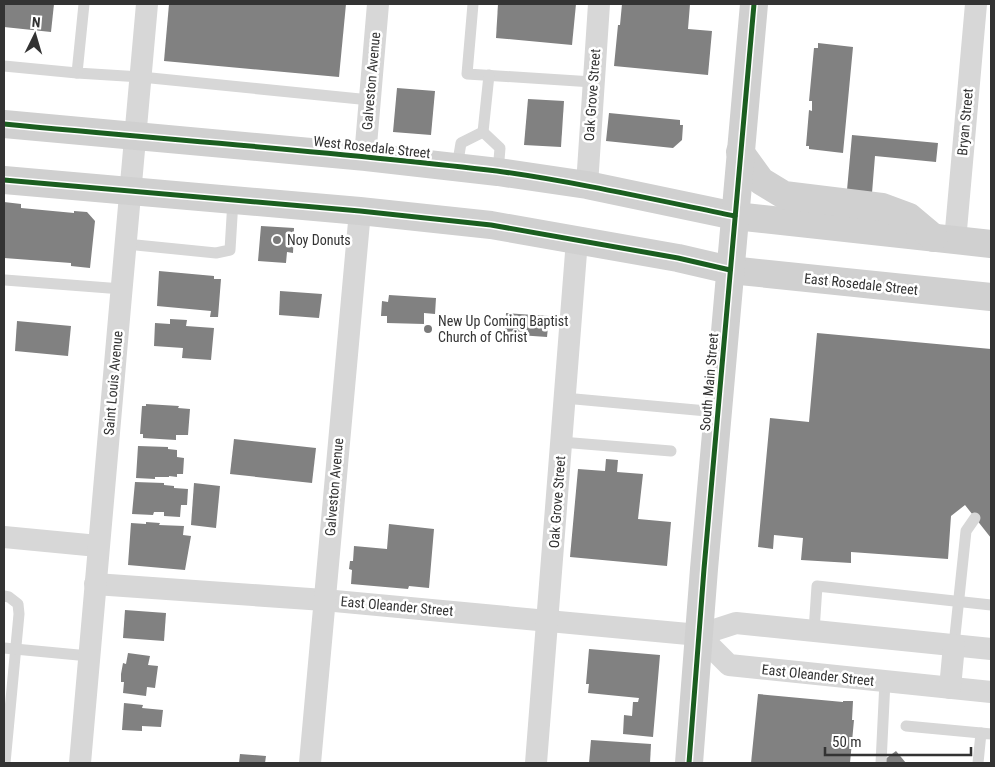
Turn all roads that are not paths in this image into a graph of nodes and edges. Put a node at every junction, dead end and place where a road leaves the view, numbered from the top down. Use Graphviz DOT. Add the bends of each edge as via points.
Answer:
graph roads {
  1 [pos="84,4"];
  2 [pos="147,4"];
  3 [pos="378,4"];
  4 [pos="473,4"];
  5 [pos="599,4"];
  6 [pos="754,4"];
  7 [pos="976,4"];
  8 [pos="4,66"];
  9 [pos="76,73"];
  10 [pos="489,75"];
  11 [pos="141,77"];
  12 [pos="593,82"];
  13 [pos="370,100"];
  14 [pos="4,124"];
  15 [pos="483,132"];
  16 [pos="136,137"];
  17 [pos="740,152"];
  18 [pos="366,157"];
  19 [pos="457,167"];
  20 [pos="498,172"];
  21 [pos="4,180"];
  22 [pos="586,186"];
  23 [pos="131,190"];
  24 [pos="234,200"];
  25 [pos="360,211"];
  26 [pos="735,216"];
  27 [pos="576,240"];
  28 [pos="944,240"];
  29 [pos="126,244"];
  30 [pos="991,244"];
  31 [pos="730,270"];
  32 [pos="5,280"];
  33 [pos="122,289"];
  34 [pos="991,297"];
  35 [pos="564,398"];
  36 [pos="718,412"];
  37 [pos="561,442"];
  38 [pos="671,451"];
  39 [pos="975,518"];
  40 [pos="4,537"];
  41 [pos="98,546"];
  42 [pos="95,584"];
  43 [pos="4,596"];
  44 [pos="324,600"];
  45 [pos="959,602"];
  46 [pos="991,605"];
  47 [pos="548,621"];
  48 [pos="814,631"];
  49 [pos="698,635"];
  50 [pos="954,645"];
  51 [pos="10,648"];
  52 [pos="991,649"];
  53 [pos="89,656"];
  54 [pos="885,682"];
  55 [pos="950,688"];
  56 [pos="991,692"];
  57 [pos="906,726"];
  58 [pos="986,733"];
  59 [pos="314,761"];
  60 [pos="5,763"];
  61 [pos="80,763"];
  62 [pos="536,763"];
  63 [pos="689,763"];
  64 [pos="881,763"];
  65 [pos="978,763"];
  1 -- 9 [label="lane"];
  2 -- 11 [label="street, Saint Louis Avenue"];
  3 -- 13 [label="street, Galveston Avenue"];
  4 -- 10 [label="lane" via="467,74"];
  5 -- 12 [label="street, Oak Grove Street"];
  6 -- 17 [label="main road, South Main Street"];
  7 -- 28 [label="street, Bryan Street"];
  8 -- 9 [label="lane"];
  9 -- 11 [label="lane"];
  10 -- 12 [label="lane"];
  10 -- 15 [label="lane"];
  11 -- 13 [label="lane"];
  11 -- 16 [label="street, Saint Louis Avenue"];
  12 -- 22 [label="street, Oak Grove Street"];
  13 -- 18 [label="street, Galveston Avenue"];
  14 -- 16 [label="main road, West Rosedale Street"];
  15 -- 19 [label="lane" via="461,143"];
  15 -- 20 [label="lane" via="500,148"];
  16 -- 18 [label="main road, West Rosedale Street"];
  16 -- 23 [label="street, Saint Louis Avenue"];
  17 -- 26 [label="main road, South Main Street"];
  17 -- 28 [label="main road" via="761,181 784,195 882,207 910,217"];
  18 -- 19 [label="main road, West Rosedale Street"];
  19 -- 20 [label="main road, West Rosedale Street"];
  20 -- 22 [label="main road, West Rosedale Street"];
  21 -- 23 [label="main road"];
  22 -- 26 [label="main road, West Rosedale Street"];
  23 -- 24 [label="main road"];
  23 -- 29 [label="street, Saint Louis Avenue"];
  24 -- 25 [label="main road"];
  24 -- 29 [label="lane" via="230,250 216,252"];
  25 -- 27 [label="main road" via="491,225"];
  25 -- 44 [label="street, Galveston Avenue"];
  26 -- 28 [label="main road"];
  26 -- 31 [label="main road, South Main Street"];
  27 -- 31 [label="main road"];
  27 -- 35 [label="street, Oak Grove Street"];
  28 -- 30 [label="main road"];
  29 -- 33 [label="street, Saint Louis Avenue"];
  31 -- 34 [label="main road, East Rosedale Street"];
  31 -- 36 [label="main road, South Main Street"];
  32 -- 33 [label="lane"];
  33 -- 41 [label="street, Saint Louis Avenue"];
  35 -- 36 [label="lane"];
  35 -- 37 [label="street, Oak Grove Street"];
  36 -- 49 [label="main road, South Main Street"];
  37 -- 38 [label="lane"];
  37 -- 47 [label="street, Oak Grove Street"];
  39 -- 45 [label="lane" via="966,531"];
  40 -- 41 [label="street"];
  41 -- 42 [label="street, Saint Louis Avenue"];
  42 -- 44 [label="street, East Oleander Street"];
  42 -- 53 [label="street, Saint Louis Avenue"];
  43 -- 51 [label="lane" via="18,604 19,614"];
  44 -- 47 [label="street, East Oleander Street"];
  44 -- 59 [label="street, Galveston Avenue"];
  45 -- 46 [label="lane"];
  45 -- 48 [label="lane" via="817,586"];
  45 -- 50 [label="lane"];
  47 -- 49 [label="street, East Oleander Street"];
  47 -- 62 [label="street, Oak Grove Street"];
  48 -- 49 [label="street, East Oleander Street" via="736,623"];
  48 -- 50 [label="street, East Oleander Street"];
  49 -- 54 [label="street, East Oleander Street" via="729,666"];
  49 -- 63 [label="main road, South Main Street"];
  50 -- 52 [label="street, East Oleander Street"];
  50 -- 55 [label="street"];
  51 -- 53 [label="lane"];
  51 -- 60 [label="lane"];
  53 -- 61 [label="street, Saint Louis Avenue"];
  54 -- 55 [label="street, East Oleander Street"];
  54 -- 64 [label="lane"];
  55 -- 56 [label="street, East Oleander Street"];
  57 -- 58 [label="lane"];
  58 -- 65 [label="lane"];
}
